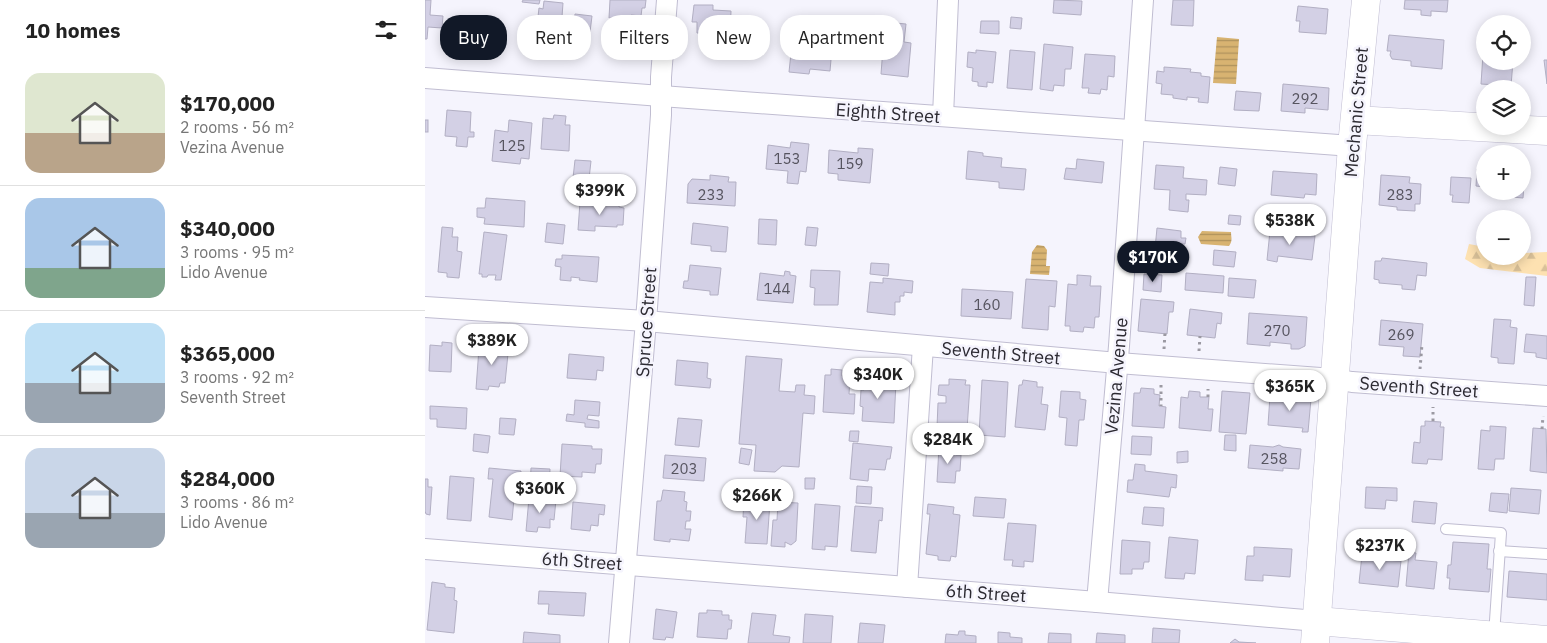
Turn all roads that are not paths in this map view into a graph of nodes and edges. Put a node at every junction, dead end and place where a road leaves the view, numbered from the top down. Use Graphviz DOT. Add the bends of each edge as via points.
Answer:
graph roads {
  1 [pos="667,0"];
  2 [pos="948,0"];
  3 [pos="1143,0"];
  4 [pos="1366,0"];
  5 [pos="425,78"];
  6 [pos="661,96"];
  7 [pos="943,116"];
  8 [pos="1135,130"];
  9 [pos="1547,131"];
  10 [pos="1353,133"];
  11 [pos="425,306"];
  12 [pos="646,321"];
  13 [pos="923,346"];
  14 [pos="1118,363"];
  15 [pos="1334,378"];
  16 [pos="1547,396"];
  17 [pos="1446,529"];
  18 [pos="425,549"];
  19 [pos="1499,551"];
  20 [pos="1547,554"];
  21 [pos="626,564"];
  22 [pos="907,586"];
  23 [pos="1097,602"];
  24 [pos="1316,632"];
  25 [pos="1494,636"];
  26 [pos="1547,640"];
  27 [pos="619,643"];
  1 -- 6 [label="street, Spruce Street"];
  2 -- 7 [label="street"];
  3 -- 8 [label="street, Vezina Avenue"];
  4 -- 10 [label="main road, Mechanic Street"];
  5 -- 6 [label="street, Eighth Street"];
  6 -- 7 [label="street, Eighth Street"];
  6 -- 12 [label="street, Spruce Street"];
  7 -- 8 [label="street, Eighth Street"];
  8 -- 10 [label="street, Eighth Street"];
  8 -- 14 [label="street, Vezina Avenue"];
  9 -- 10 [label="main road"];
  10 -- 15 [label="main road, Mechanic Street"];
  11 -- 12 [label="street, Seventh Street"];
  12 -- 13 [label="street, Seventh Street"];
  12 -- 21 [label="street, Spruce Street"];
  13 -- 14 [label="street, Seventh Street"];
  13 -- 22 [label="street"];
  14 -- 15 [label="street, Seventh Street"];
  14 -- 23 [label="street, Vezina Avenue"];
  15 -- 16 [label="street, Seventh Street"];
  15 -- 24 [label="main road, Mechanic Street"];
  17 -- 19 [label="lane" via="1501,533"];
  18 -- 21 [label="street, 6th Street"];
  19 -- 20 [label="lane"];
  19 -- 25 [label="lane"];
  21 -- 22 [label="street, 6th Street"];
  21 -- 27 [label="street, Spruce Street"];
  22 -- 23 [label="street, 6th Street"];
  23 -- 24 [label="street, 6th Street"];
  24 -- 25 [label="main road, 6th Street"];
  25 -- 26 [label="main road, 6th Street"];
}
